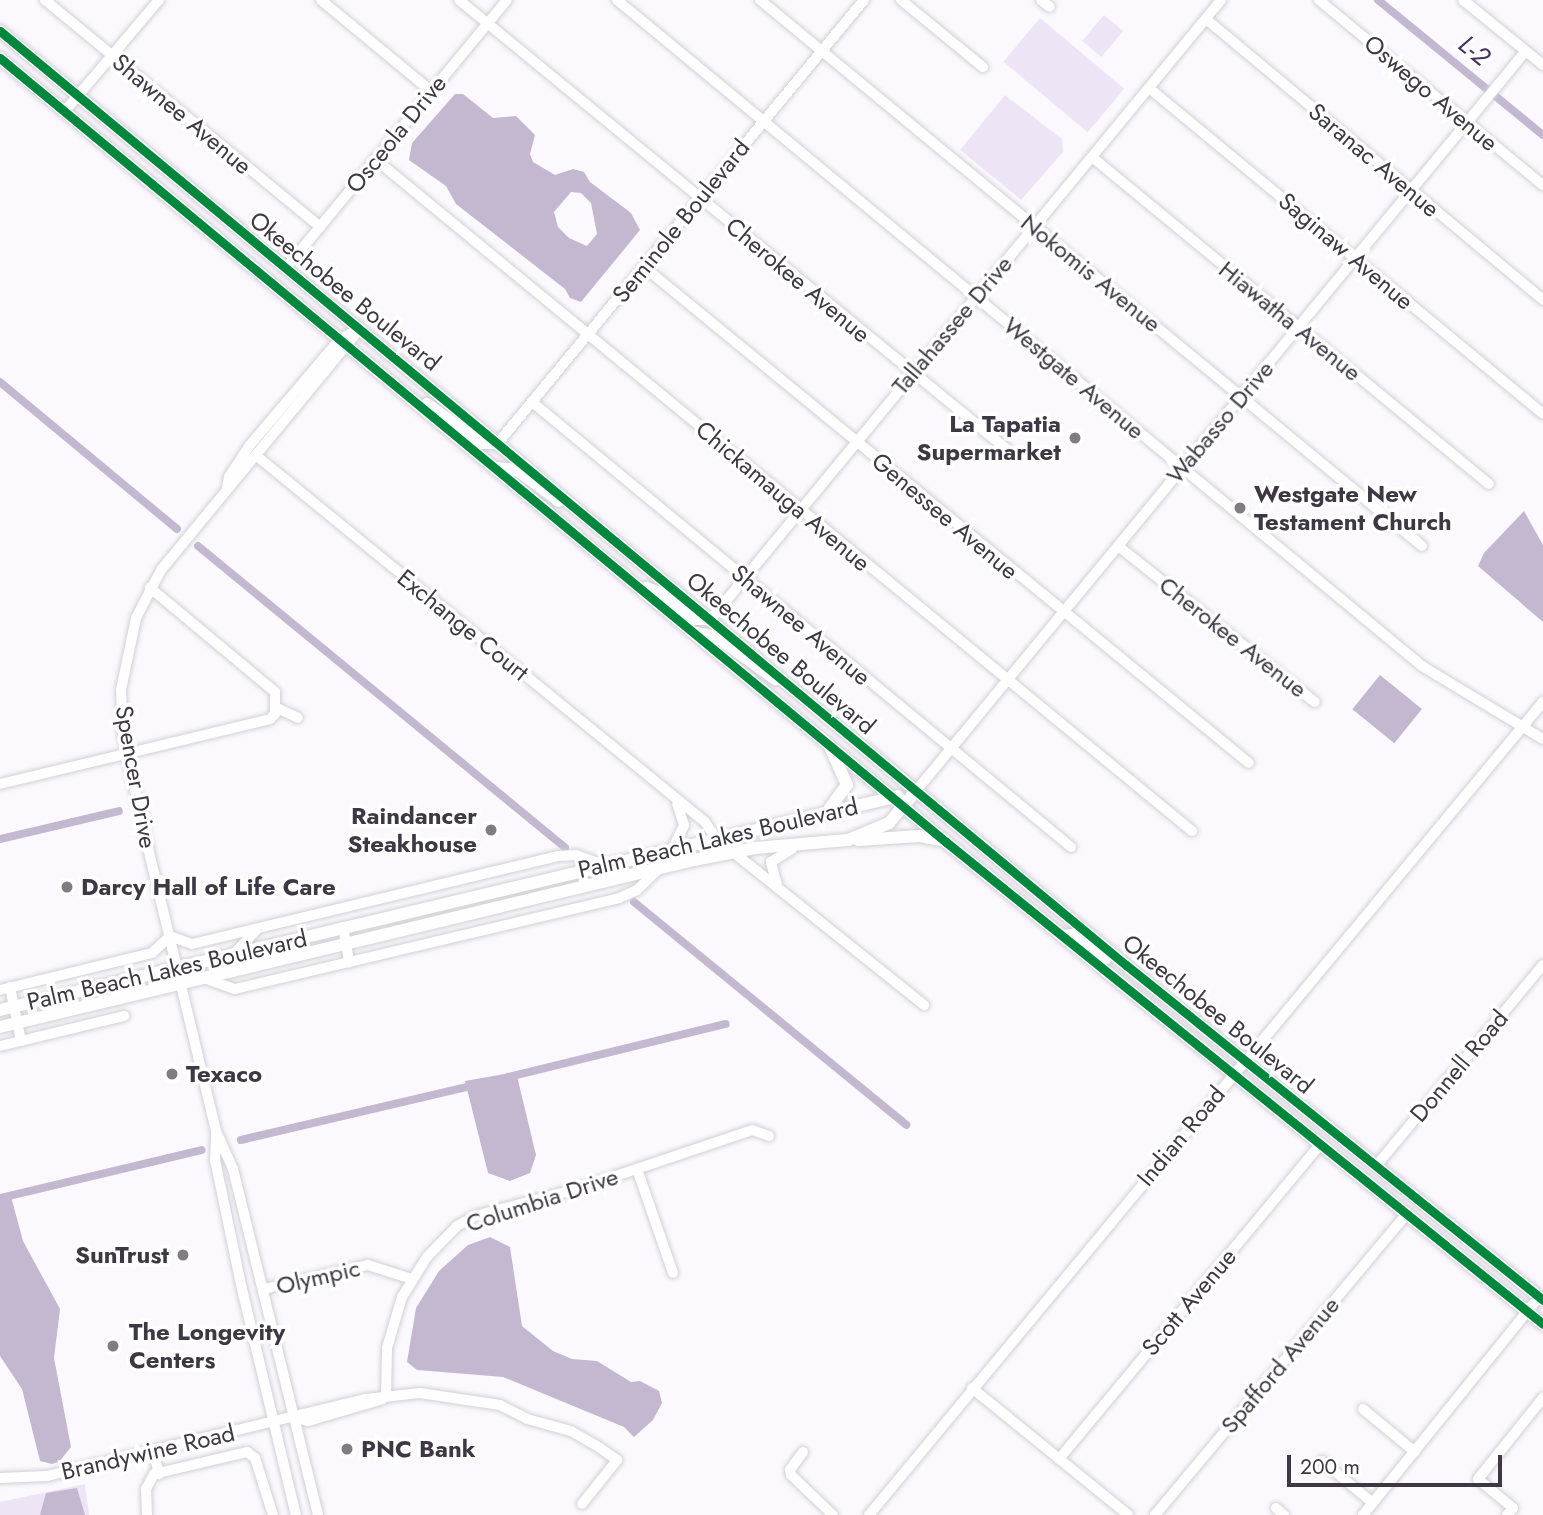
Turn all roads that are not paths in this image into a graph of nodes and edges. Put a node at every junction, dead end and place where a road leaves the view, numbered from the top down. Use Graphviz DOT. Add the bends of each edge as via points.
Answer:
graph roads {
  1 [pos="44,0"];
  2 [pos="159,0"];
  3 [pos="321,0"];
  4 [pos="459,0"];
  5 [pos="507,0"];
  6 [pos="617,0"];
  7 [pos="760,0"];
  8 [pos="864,0"];
  9 [pos="901,0"];
  10 [pos="1041,0"];
  11 [pos="1221,0"];
  12 [pos="1319,0"];
  13 [pos="1463,0"];
  14 [pos="1050,7"];
  15 [pos="1206,19"];
  16 [pos="487,24"];
  17 [pos="0,31"];
  18 [pos="821,51"];
  19 [pos="1525,52"];
  20 [pos="112,56"];
  21 [pos="0,58"];
  22 [pos="1543,65"];
  23 [pos="983,67"];
  24 [pos="1149,88"];
  25 [pos="431,91"];
  26 [pos="78,97"];
  27 [pos="64,111"];
  28 [pos="763,121"];
  29 [pos="1468,123"];
  30 [pos="1092,157"];
  31 [pos="376,159"];
  32 [pos="1543,185"];
  33 [pos="1410,191"];
  34 [pos="699,199"];
  35 [pos="1034,226"];
  36 [pos="320,227"];
  37 [pos="1355,259"];
  38 [pos="643,267"];
  39 [pos="286,268"];
  40 [pos="976,297"];
  41 [pos="1543,300"];
  42 [pos="1298,328"];
  43 [pos="360,329"];
  44 [pos="588,334"];
  45 [pos="345,343"];
  46 [pos="911,374"];
  47 [pos="408,395"];
  48 [pos="1241,397"];
  49 [pos="287,401"];
  50 [pos="532,402"];
  51 [pos="1543,414"];
  52 [pos="287,423"];
  53 [pos="856,442"];
  54 [pos="498,443"];
  55 [pos="1009,451"];
  56 [pos="258,457"];
  57 [pos="496,468"];
  58 [pos="1182,468"];
  59 [pos="1489,484"];
  60 [pos="227,489"];
  61 [pos="800,510"];
  62 [pos="584,514"];
  63 [pos="1422,545"];
  64 [pos="1118,546"];
  65 [pos="744,577"];
  66 [pos="636,584"];
  67 [pos="150,588"];
  68 [pos="1063,613"];
  69 [pos="711,619"];
  70 [pos="694,632"];
  71 [pos="1007,681"];
  72 [pos="794,689"];
  73 [pos="1315,702"];
  74 [pos="1543,702"];
  75 [pos="276,711"];
  76 [pos="298,718"];
  77 [pos="1523,726"];
  78 [pos="1543,739"];
  79 [pos="827,743"];
  80 [pos="951,748"];
  81 [pos="127,754"];
  82 [pos="1249,763"];
  83 [pos="0,784"];
  84 [pos="916,792"];
  85 [pos="668,793"];
  86 [pos="898,802"];
  87 [pos="825,811"];
  88 [pos="1192,831"];
  89 [pos="715,837"];
  90 [pos="848,840"];
  91 [pos="946,842"];
  92 [pos="807,843"];
  93 [pos="1071,847"];
  94 [pos="673,848"];
  95 [pos="733,852"];
  96 [pos="694,860"];
  97 [pos="603,865"];
  98 [pos="659,869"];
  99 [pos="501,871"];
  100 [pos="777,886"];
  101 [pos="505,888"];
  102 [pos="538,898"];
  103 [pos="508,905"];
  104 [pos="568,910"];
  105 [pos="343,927"];
  106 [pos="256,930"];
  107 [pos="170,936"];
  108 [pos="1062,936"];
  109 [pos="346,944"];
  110 [pos="234,954"];
  111 [pos="349,962"];
  112 [pos="1126,965"];
  113 [pos="1543,965"];
  114 [pos="177,967"];
  115 [pos="204,978"];
  116 [pos="181,983"];
  117 [pos="5,989"];
  118 [pos="106,1001"];
  119 [pos="924,1005"];
  120 [pos="14,1006"];
  121 [pos="0,1010"];
  122 [pos="124,1016"];
  123 [pos="102,1021"];
  124 [pos="17,1023"];
  125 [pos="0,1027"];
  126 [pos="21,1041"];
  127 [pos="0,1046"];
  128 [pos="1245,1060"];
  129 [pos="1232,1075"];
  130 [pos="216,1131"];
  131 [pos="769,1136"];
  132 [pos="1319,1146"];
  133 [pos="1376,1166"];
  134 [pos="637,1169"];
  135 [pos="1405,1216"];
  136 [pos="673,1273"];
  137 [pos="412,1279"];
  138 [pos="264,1289"];
  139 [pos="1541,1298"];
  140 [pos="1527,1312"];
  141 [pos="1543,1324"];
  142 [pos="972,1388"];
  143 [pos="386,1397"];
  144 [pos="1543,1398"];
  145 [pos="1363,1409"];
  146 [pos="295,1418"];
  147 [pos="273,1422"];
  148 [pos="153,1450"];
  149 [pos="803,1452"];
  150 [pos="1415,1452"];
  151 [pos="1059,1459"];
  152 [pos="1322,1461"];
  153 [pos="159,1474"];
  154 [pos="0,1478"];
  155 [pos="1373,1503"];
  156 [pos="582,1504"];
  157 [pos="147,1515"];
  158 [pos="273,1515"];
  159 [pos="296,1515"];
  160 [pos="318,1515"];
  161 [pos="833,1515"];
  162 [pos="869,1515"];
  163 [pos="1128,1515"];
  164 [pos="1155,1515"];
  165 [pos="1363,1515"];
  166 [pos="1507,1515"];
  1 -- 20 [label="street, Shawnee Avenue"];
  2 -- 20 [label="street"];
  3 -- 25 [label="street"];
  4 -- 16 [label="street, Cherokee Avenue"];
  5 -- 16 [label="street, Osceola Drive"];
  6 -- 28 [label="street, Westgate Avenue"];
  7 -- 18 [label="street, Nokomis Avenue"];
  8 -- 18 [label="street, Seminole Boulevard"];
  9 -- 23 [label="street"];
  10 -- 14 [label="street"];
  11 -- 15 [label="street, Tallahassee Drive"];
  12 -- 29 [label="street, Oswego Avenue"];
  13 -- 19 [label="street"];
  15 -- 24 [label="street, Tallahassee Drive"];
  15 -- 33 [label="street, Saranac Avenue"];
  16 -- 25 [label="street, Osceola Drive"];
  16 -- 34 [label="street, Cherokee Avenue"];
  17 -- 26 [label="main road, Okeechobee Boulevard"];
  18 -- 28 [label="street, Seminole Boulevard"];
  18 -- 35 [label="street, Nokomis Avenue"];
  19 -- 22 [label="street"];
  19 -- 29 [label="street, Wabasso Drive"];
  20 -- 26 [label="street"];
  20 -- 36 [label="street, Shawnee Avenue"];
  21 -- 27 [label="main road, Okeechobee Boulevard"];
  24 -- 30 [label="street, Tallahassee Drive"];
  24 -- 37 [label="street, Saginaw Avenue"];
  25 -- 31 [label="street, Osceola Drive"];
  26 -- 27 [label="street"];
  26 -- 39 [label="main road, Okeechobee Boulevard"];
  27 -- 45 [label="main road, Okeechobee Boulevard"];
  28 -- 34 [label="street, Seminole Boulevard"];
  28 -- 40 [label="street, Westgate Avenue"];
  29 -- 32 [label="street, Oswego Avenue"];
  29 -- 33 [label="street, Wabasso Drive"];
  30 -- 35 [label="street, Tallahassee Drive"];
  30 -- 42 [label="street, Hiawatha Avenue"];
  31 -- 36 [label="street, Osceola Drive"];
  31 -- 44 [label="street, Chickamauga Avenue"];
  33 -- 37 [label="street, Wabasso Drive"];
  33 -- 41 [label="street, Saranac Avenue"];
  34 -- 38 [label="street, Seminole Boulevard"];
  34 -- 46 [label="street, Cherokee Avenue"];
  35 -- 40 [label="street, Tallahassee Drive"];
  35 -- 48 [label="street, Nokomis Avenue"];
  36 -- 39 [label="street, Osceola Drive"];
  37 -- 42 [label="street, Wabasso Drive"];
  37 -- 51 [label="street, Saginaw Avenue"];
  38 -- 44 [label="street, Seminole Boulevard"];
  38 -- 53 [label="street, Genessee Avenue"];
  39 -- 43 [label="main road, Okeechobee Boulevard"];
  40 -- 46 [label="street, Tallahassee Drive"];
  40 -- 58 [label="street, Westgate Avenue"];
  42 -- 48 [label="street, Wabasso Drive"];
  42 -- 59 [label="street, Hiawatha Avenue"];
  43 -- 45 [label="street, Spencer Drive"];
  43 -- 54 [label="main road, Okeechobee Boulevard"];
  44 -- 50 [label="street, Seminole Boulevard"];
  44 -- 61 [label="street, Chickamauga Avenue"];
  45 -- 47 [label="main road, Okeechobee Boulevard"];
  45 -- 49 [label="street, Spencer Drive"];
  45 -- 52 [label="street, Spencer Drive"];
  46 -- 53 [label="street, Tallahassee Drive"];
  46 -- 55 [label="street, Cherokee Avenue"];
  47 -- 54 [label="main road" via="441,411 481,443"];
  47 -- 57 [label="main road, Okeechobee Boulevard"];
  48 -- 58 [label="street, Wabasso Drive"];
  48 -- 63 [label="street, Nokomis Avenue"];
  49 -- 52 [label="street"];
  49 -- 60 [label="street, Spencer Drive" via="250,445 229,477"];
  50 -- 54 [label="street, Seminole Boulevard"];
  50 -- 65 [label="street, Shawnee Avenue"];
  52 -- 56 [label="street, Spencer Drive"];
  53 -- 61 [label="street, Tallahassee Drive"];
  53 -- 68 [label="street, Genessee Avenue"];
  54 -- 62 [label="main road, Okeechobee Boulevard"];
  56 -- 60 [label="street, Spencer Drive"];
  56 -- 85 [label="street, Exchange Court"];
  57 -- 62 [label="main road" via="517,470 544,492"];
  57 -- 66 [label="main road, Okeechobee Boulevard"];
  58 -- 64 [label="street, Wabasso Drive"];
  58 -- 77 [label="street, Westgate Avenue" via="1422,667"];
  60 -- 67 [label="street, Spencer Drive"];
  61 -- 65 [label="street, Tallahassee Drive"];
  61 -- 71 [label="street, Chickamauga Avenue"];
  62 -- 69 [label="main road, Okeechobee Boulevard"];
  64 -- 68 [label="street, Wabasso Drive"];
  64 -- 73 [label="street, Cherokee Avenue"];
  65 -- 69 [label="street, Tallahassee Drive"];
  65 -- 80 [label="street, Shawnee Avenue"];
  66 -- 69 [label="main road" via="665,595 694,619"];
  66 -- 70 [label="main road, Okeechobee Boulevard"];
  67 -- 75 [label="street" via="275,692"];
  67 -- 81 [label="street, Spencer Drive" via="129,639 122,675"];
  68 -- 71 [label="street, Wabasso Drive"];
  68 -- 82 [label="street, Genessee Avenue"];
  69 -- 72 [label="main road, Okeechobee Boulevard"];
  70 -- 72 [label="main road" via="717,636 758,671"];
  70 -- 79 [label="main road, Okeechobee Boulevard"];
  71 -- 80 [label="street, Wabasso Drive"];
  71 -- 88 [label="street, Chickamauga Avenue"];
  72 -- 84 [label="main road, Okeechobee Boulevard"];
  74 -- 77 [label="street, Indian Road"];
  75 -- 76 [label="street"];
  75 -- 81 [label="street"];
  77 -- 78 [label="street, Westgate Avenue"];
  77 -- 128 [label="street, Indian Road"];
  79 -- 86 [label="main road, Okeechobee Boulevard"];
  79 -- 87 [label="main road" via="847,785 841,799"];
  80 -- 84 [label="street, Wabasso Drive"];
  80 -- 93 [label="street, Shawnee Avenue"];
  81 -- 83 [label="street"];
  81 -- 107 [label="street, Spencer Drive"];
  84 -- 86 [label="main road, Palm Beach Lakes Boulevard"];
  84 -- 112 [label="main road, Okeechobee Boulevard"];
  85 -- 89 [label="street, Exchange Court" via="705,822"];
  85 -- 94 [label="street, Exchange Court" via="683,818 682,835"];
  86 -- 87 [label="main road, Palm Beach Lakes Boulevard"];
  86 -- 90 [label="main road, Palm Beach Lakes Boulevard" via="882,828"];
  86 -- 91 [label="main road, Okeechobee Boulevard"];
  87 -- 89 [label="main road, Palm Beach Lakes Boulevard"];
  89 -- 94 [label="main road, Palm Beach Lakes Boulevard"];
  89 -- 96 [label="main road"];
  90 -- 91 [label="main road" via="920,835"];
  90 -- 92 [label="main road, Palm Beach Lakes Boulevard"];
  91 -- 108 [label="main road, Okeechobee Boulevard"];
  92 -- 95 [label="main road, Palm Beach Lakes Boulevard"];
  92 -- 100 [label="street" via="774,858 770,872"];
  94 -- 97 [label="main road, Palm Beach Lakes Boulevard"];
  95 -- 96 [label="main road, Palm Beach Lakes Boulevard"];
  95 -- 100 [label="street"];
  96 -- 98 [label="main road, Palm Beach Lakes Boulevard"];
  97 -- 99 [label="street" via="568,855"];
  97 -- 101 [label="main road, Palm Beach Lakes Boulevard"];
  98 -- 102 [label="main road, Palm Beach Lakes Boulevard"];
  98 -- 104 [label="street" via="625,896"];
  99 -- 101 [label="street"];
  99 -- 106 [label="street"];
  100 -- 119 [label="street"];
  101 -- 103 [label="street"];
  101 -- 105 [label="main road, Palm Beach Lakes Boulevard"];
  102 -- 103 [label="main road, Palm Beach Lakes Boulevard"];
  102 -- 104 [label="street"];
  103 -- 109 [label="main road, Palm Beach Lakes Boulevard"];
  104 -- 111 [label="street"];
  105 -- 109 [label="street"];
  105 -- 110 [label="main road, Palm Beach Lakes Boulevard"];
  106 -- 107 [label="street" via="188,944"];
  106 -- 110 [label="street"];
  107 -- 114 [label="street, Spencer Drive"];
  107 -- 117 [label="street" via="152,953"];
  108 -- 112 [label="main road" via="1072,935 1108,960"];
  108 -- 129 [label="main road, Okeechobee Boulevard"];
  109 -- 111 [label="street"];
  109 -- 115 [label="main road, Palm Beach Lakes Boulevard"];
  110 -- 114 [label="main road, Palm Beach Lakes Boulevard"];
  111 -- 115 [label="street" via="235,989"];
  112 -- 128 [label="main road, Okeechobee Boulevard"];
  113 -- 133 [label="street, Donnell Road"];
  114 -- 116 [label="street, Spencer Drive"];
  114 -- 120 [label="main road, Palm Beach Lakes Boulevard"];
  115 -- 116 [label="main road, Palm Beach Lakes Boulevard"];
  116 -- 118 [label="main road, Palm Beach Lakes Boulevard"];
  116 -- 130 [label="street, Spencer Drive"];
  117 -- 120 [label="street"];
  118 -- 123 [label="street"];
  118 -- 124 [label="main road, Palm Beach Lakes Boulevard"];
  120 -- 121 [label="main road, Palm Beach Lakes Boulevard"];
  120 -- 124 [label="street"];
  122 -- 123 [label="street"];
  123 -- 126 [label="street"];
  124 -- 125 [label="main road, Palm Beach Lakes Boulevard"];
  124 -- 126 [label="street"];
  126 -- 127 [label="street"];
  128 -- 129 [label="street, Indian Road"];
  128 -- 133 [label="main road, Okeechobee Boulevard"];
  129 -- 132 [label="main road, Okeechobee Boulevard"];
  129 -- 142 [label="street, Indian Road"];
  130 -- 138 [label="street" via="233,1169"];
  130 -- 147 [label="street" via="215,1160"];
  131 -- 134 [label="street, Columbia Drive" via="752,1130"];
  132 -- 135 [label="main road, Okeechobee Boulevard"];
  132 -- 151 [label="street, Scott Avenue"];
  133 -- 139 [label="main road, Okeechobee Boulevard"];
  134 -- 136 [label="street"];
  134 -- 137 [label="street, Columbia Drive" via="466,1220 440,1242"];
  135 -- 140 [label="main road, Okeechobee Boulevard"];
  135 -- 164 [label="street, Spafford Avenue"];
  137 -- 138 [label="street, Olympic" via="368,1265"];
  137 -- 143 [label="street, Columbia Drive" via="391,1328"];
  138 -- 146 [label="street"];
  139 -- 140 [label="street"];
  140 -- 141 [label="main road, Okeechobee Boulevard"];
  140 -- 150 [label="street"];
  142 -- 151 [label="street"];
  142 -- 162 [label="street, Indian Road"];
  143 -- 146 [label="street, Brandywine Road" via="372,1405 308,1420"];
  143 -- 156 [label="street, Brandywine Road" via="420,1393 474,1399 571,1431 617,1460"];
  144 -- 166 [label="street" via="1478,1479 1513,1508"];
  145 -- 150 [label="street"];
  146 -- 147 [label="street, Brandywine Road"];
  146 -- 160 [label="street"];
  147 -- 148 [label="street, Brandywine Road"];
  147 -- 159 [label="street"];
  148 -- 153 [label="street"];
  148 -- 154 [label="street, Brandywine Road" via="47,1476"];
  149 -- 161 [label="street" via="790,1469 791,1475"];
  150 -- 155 [label="street"];
  151 -- 163 [label="street"];
  152 -- 155 [label="street"];
  153 -- 157 [label="street" via="147,1482"];
  153 -- 158 [label="street" via="247,1452 255,1458"];
  155 -- 165 [label="street"];
}
